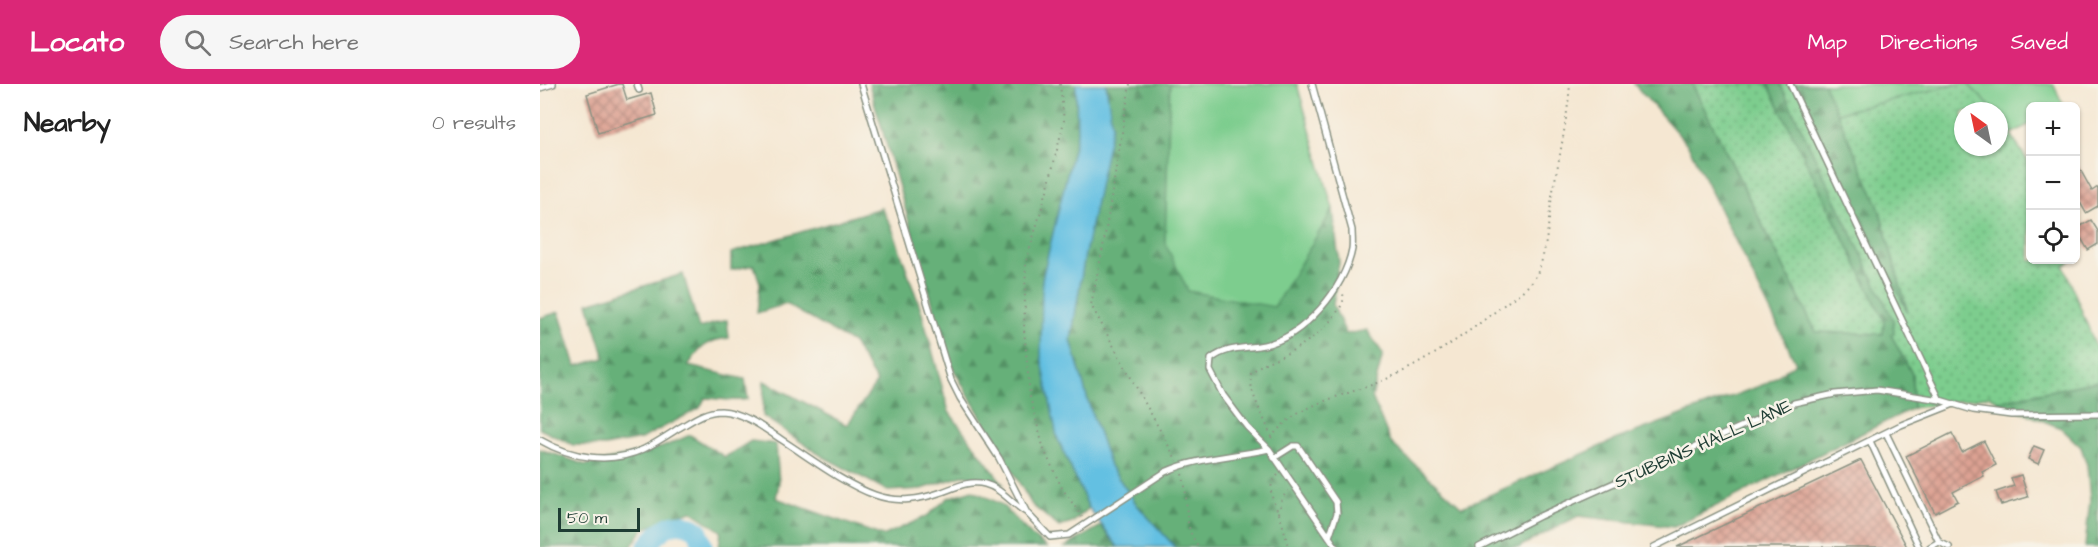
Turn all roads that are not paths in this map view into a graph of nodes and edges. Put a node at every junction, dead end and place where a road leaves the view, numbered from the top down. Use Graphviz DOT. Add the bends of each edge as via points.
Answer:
graph roads {
  1 [pos="553,84"];
  2 [pos="861,84"];
  3 [pos="1312,84"];
  4 [pos="1790,84"];
  5 [pos="540,88"];
  6 [pos="1940,400"];
  7 [pos="1954,404"];
  8 [pos="2098,414"];
  9 [pos="1886,433"];
  10 [pos="540,440"];
  11 [pos="1870,441"];
  12 [pos="1269,449"];
  13 [pos="1274,458"];
  14 [pos="1028,513"];
  15 [pos="1329,537"];
  16 [pos="1939,542"];
  17 [pos="1336,547"];
  18 [pos="1479,547"];
  19 [pos="1654,547"];
  20 [pos="1919,547"];
  21 [pos="1930,547"];
  22 [pos="1949,547"];
  1 -- 5 [label="lane"];
  2 -- 14 [label="lane" via="951,380"];
  3 -- 12 [label="lane" via="1352,230 1352,248 1340,280 1321,308 1296,330 1280,340 1221,352 1211,359 1210,370 1224,395"];
  4 -- 6 [label="lane"];
  6 -- 7 [label="lane, STUBBINS HALL LANE"];
  6 -- 18 [label="lane, STUBBINS HALL LANE" via="1877,390 1794,403"];
  7 -- 8 [label="lane, STUBBINS HALL LANE" via="2011,415"];
  7 -- 9 [label="lane"];
  9 -- 11 [label="lane"];
  9 -- 16 [label="lane"];
  10 -- 14 [label="lane" via="568,454 608,457 644,449 705,413 722,411 759,425 875,495 900,501 922,499 957,485 984,484"];
  11 -- 19 [label="lane"];
  11 -- 20 [label="lane"];
  12 -- 13 [label="lane"];
  12 -- 14 [label="lane" via="1179,465 1069,535 1050,537"];
  13 -- 15 [label="lane"];
  13 -- 15 [label="lane" via="1298,446 1336,502 1337,513"];
  15 -- 17 [label="lane"];
  16 -- 21 [label="lane"];
  16 -- 22 [label="lane"];
}
